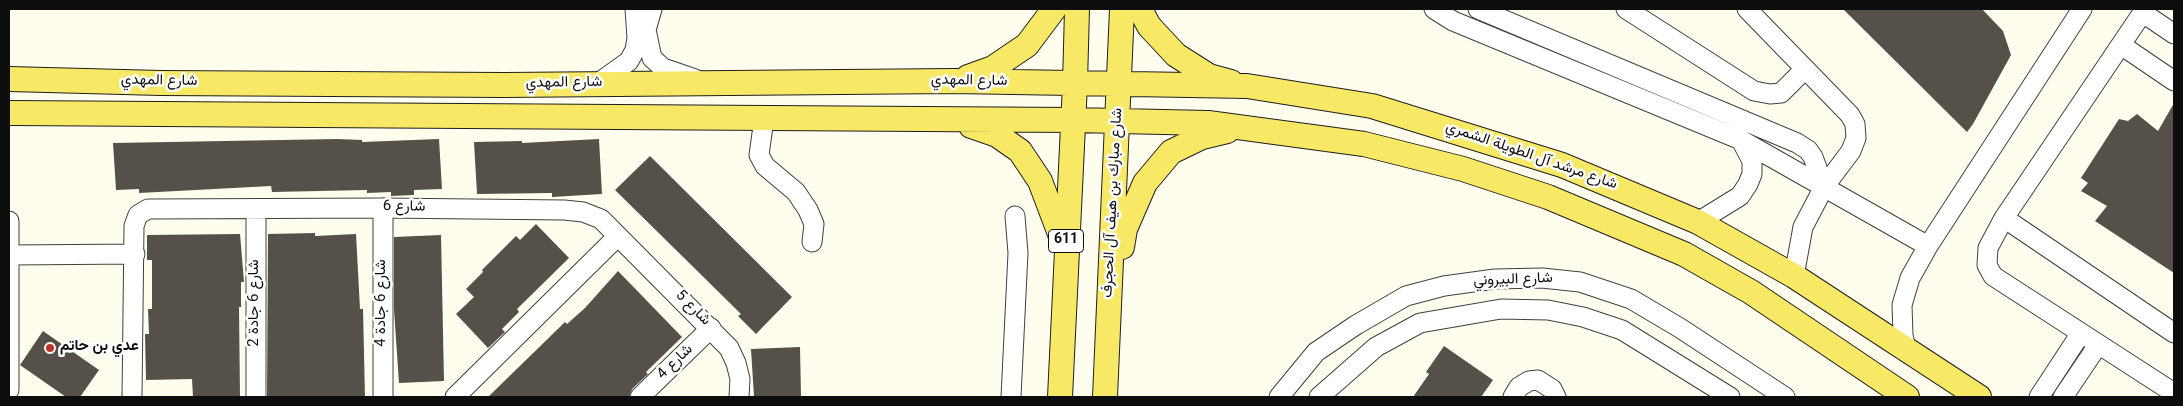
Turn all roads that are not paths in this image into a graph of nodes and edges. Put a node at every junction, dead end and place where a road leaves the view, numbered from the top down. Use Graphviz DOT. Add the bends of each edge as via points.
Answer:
graph roads {
  1 [pos="635,9"];
  2 [pos="652,9"];
  3 [pos="1054,9"];
  4 [pos="1077,9"];
  5 [pos="1122,9"];
  6 [pos="1140,9"];
  7 [pos="1434,9"];
  8 [pos="1478,9"];
  9 [pos="1626,9"];
  10 [pos="1747,9"];
  11 [pos="2082,9"];
  12 [pos="2144,11"];
  13 [pos="2174,34"];
  14 [pos="2121,45"];
  15 [pos="1805,69"];
  16 [pos="9,79"];
  17 [pos="80,80"];
  18 [pos="954,81"];
  19 [pos="2174,81"];
  20 [pos="188,82"];
  21 [pos="706,82"];
  22 [pos="596,84"];
  23 [pos="1076,84"];
  24 [pos="1120,85"];
  25 [pos="1247,86"];
  26 [pos="9,113"];
  27 [pos="47,113"];
  28 [pos="152,113"];
  29 [pos="764,119"];
  30 [pos="1074,120"];
  31 [pos="955,121"];
  32 [pos="1118,121"];
  33 [pos="1243,127"];
  34 [pos="1741,140"];
  35 [pos="1824,187"];
  36 [pos="383,208"];
  37 [pos="256,209"];
  38 [pos="1015,216"];
  39 [pos="2004,218"];
  40 [pos="9,222"];
  41 [pos="1698,222"];
  42 [pos="618,236"];
  43 [pos="812,242"];
  44 [pos="1928,246"];
  45 [pos="1066,250"];
  46 [pos="135,254"];
  47 [pos="10,255"];
  48 [pos="1794,276"];
  49 [pos="711,328"];
  50 [pos="1108,332"];
  51 [pos="2080,333"];
  52 [pos="2174,334"];
  53 [pos="2098,345"];
  54 [pos="1906,349"];
  55 [pos="1837,350"];
  56 [pos="9,390"];
  57 [pos="2174,393"];
  58 [pos="132,397"];
  59 [pos="256,397"];
  60 [pos="383,397"];
  61 [pos="455,397"];
  62 [pos="640,397"];
  63 [pos="739,397"];
  64 [pos="1011,397"];
  65 [pos="1060,397"];
  66 [pos="1105,397"];
  67 [pos="1279,397"];
  68 [pos="1319,397"];
  69 [pos="1512,397"];
  70 [pos="1556,397"];
  71 [pos="1730,397"];
  72 [pos="1785,397"];
  73 [pos="1907,397"];
  74 [pos="1974,397"];
  75 [pos="1979,397"];
  76 [pos="2039,397"];
  77 [pos="2063,397"];
  1 -- 22 [label="street" via="635,50 629,61"];
  2 -- 21 [label="street" via="646,30 652,58 663,68"];
  3 -- 18 [label="main road" via="1027,45 993,68"];
  4 -- 23 [label="main road, 611"];
  5 -- 24 [label="main road, شارع مبارك بن هيف آل الحجرف"];
  6 -- 25 [label="main road" via="1149,26 1176,55 1209,76"];
  7 -- 34 [label="street" via="1453,21"];
  8 -- 35 [label="street" via="1797,143 1813,157"];
  9 -- 15 [label="street" via="1754,91 1782,93"];
  10 -- 15 [label="street"];
  11 -- 44 [label="street"];
  12 -- 13 [label="street"];
  12 -- 14 [label="street"];
  14 -- 19 [label="street"];
  14 -- 39 [label="street"];
  15 -- 35 [label="street" via="1855,124 1856,138 1851,151"];
  16 -- 17 [label="main road, شارع المهدي"];
  17 -- 20 [label="main road, شارع المهدي"];
  17 -- 27 [label="main road" via="77,98"];
  18 -- 21 [label="main road, شارع المهدي"];
  18 -- 23 [label="main road, شارع المهدي"];
  20 -- 22 [label="main road, شارع المهدي"];
  20 -- 28 [label="main road" via="157,97"];
  21 -- 22 [label="main road, شارع المهدي"];
  23 -- 24 [label="main road, شارع المهدي"];
  23 -- 30 [label="main road, 611"];
  24 -- 25 [label="main road, شارع مرشد آل الطويلة الشمري"];
  24 -- 32 [label="main road, شارع مبارك بن هيف آل الحجرف"];
  25 -- 41 [label="main road, شارع مرشد آل الطويلة الشمري" via="1372,106 1443,127 1562,165"];
  26 -- 27 [label="main road, شارع المهدي"];
  27 -- 28 [label="main road, شارع المهدي"];
  28 -- 29 [label="main road, شارع المهدي"];
  29 -- 31 [label="main road, شارع المهدي"];
  29 -- 43 [label="street" via="759,155 766,166 796,192 808,210 814,224"];
  30 -- 31 [label="main road, شارع المهدي"];
  30 -- 32 [label="main road, شارع المهدي"];
  30 -- 45 [label="main road, 611"];
  31 -- 45 [label="main road" via="998,135 1020,151 1040,181"];
  32 -- 33 [label="main road"];
  32 -- 50 [label="main road, شارع مبارك بن هيف آل الحجرف"];
  33 -- 50 [label="main road" via="1202,137 1171,152 1145,183 1125,229"];
  33 -- 55 [label="main road" via="1364,144 1463,169 1548,197 1684,254 1751,292"];
  34 -- 35 [label="street"];
  34 -- 41 [label="street" via="1752,161 1748,184 1740,196"];
  35 -- 44 [label="street"];
  35 -- 48 [label="street" via="1803,227"];
  36 -- 37 [label="street, شارع 6"];
  36 -- 42 [label="street, شارع 6" via="583,212 601,219"];
  36 -- 60 [label="street, شارع 6 جادة 4"];
  37 -- 46 [label="street, شارع 6" via="148,209 138,215 134,226"];
  37 -- 59 [label="street, شارع 6 جادة 2"];
  38 -- 64 [label="street" via="1018,252"];
  39 -- 51 [label="street" via="1988,248 1989,270 1993,276"];
  39 -- 52 [label="street"];
  40 -- 47 [label="street"];
  41 -- 48 [label="main road, شارع مرشد آل الطويلة الشمري"];
  42 -- 49 [label="street, شارع 5"];
  42 -- 61 [label="street"];
  44 -- 54 [label="street" via="1904,293 1902,320"];
  45 -- 65 [label="main road, 611"];
  46 -- 47 [label="street"];
  46 -- 58 [label="street, شارع 6"];
  47 -- 56 [label="street"];
  48 -- 54 [label="main road, شارع مرشد آل الطويلة الشمري"];
  49 -- 62 [label="street, شارع 4"];
  49 -- 63 [label="street, شارع 5" via="729,348 736,363 740,379"];
  50 -- 66 [label="main road, شارع مبارك بن هيف آل الحجرف"];
  51 -- 53 [label="street"];
  51 -- 76 [label="street"];
  53 -- 57 [label="street"];
  53 -- 77 [label="street"];
  54 -- 75 [label="main road, شارع مرشد آل الطويلة الشمري"];
  55 -- 73 [label="main road"];
  55 -- 74 [label="main road" via="1842,334 1854,332 1952,394"];
  67 -- 72 [label="street, شارع البيروني" via="1316,352 1406,296 1495,279 1542,278 1580,282 1631,299"];
  68 -- 71 [label="street, شارع البيروني" via="1376,347 1420,323 1502,309 1548,310 1622,330"];
  69 -- 70 [label="street" via="1519,387 1538,380 1552,389"];
}
